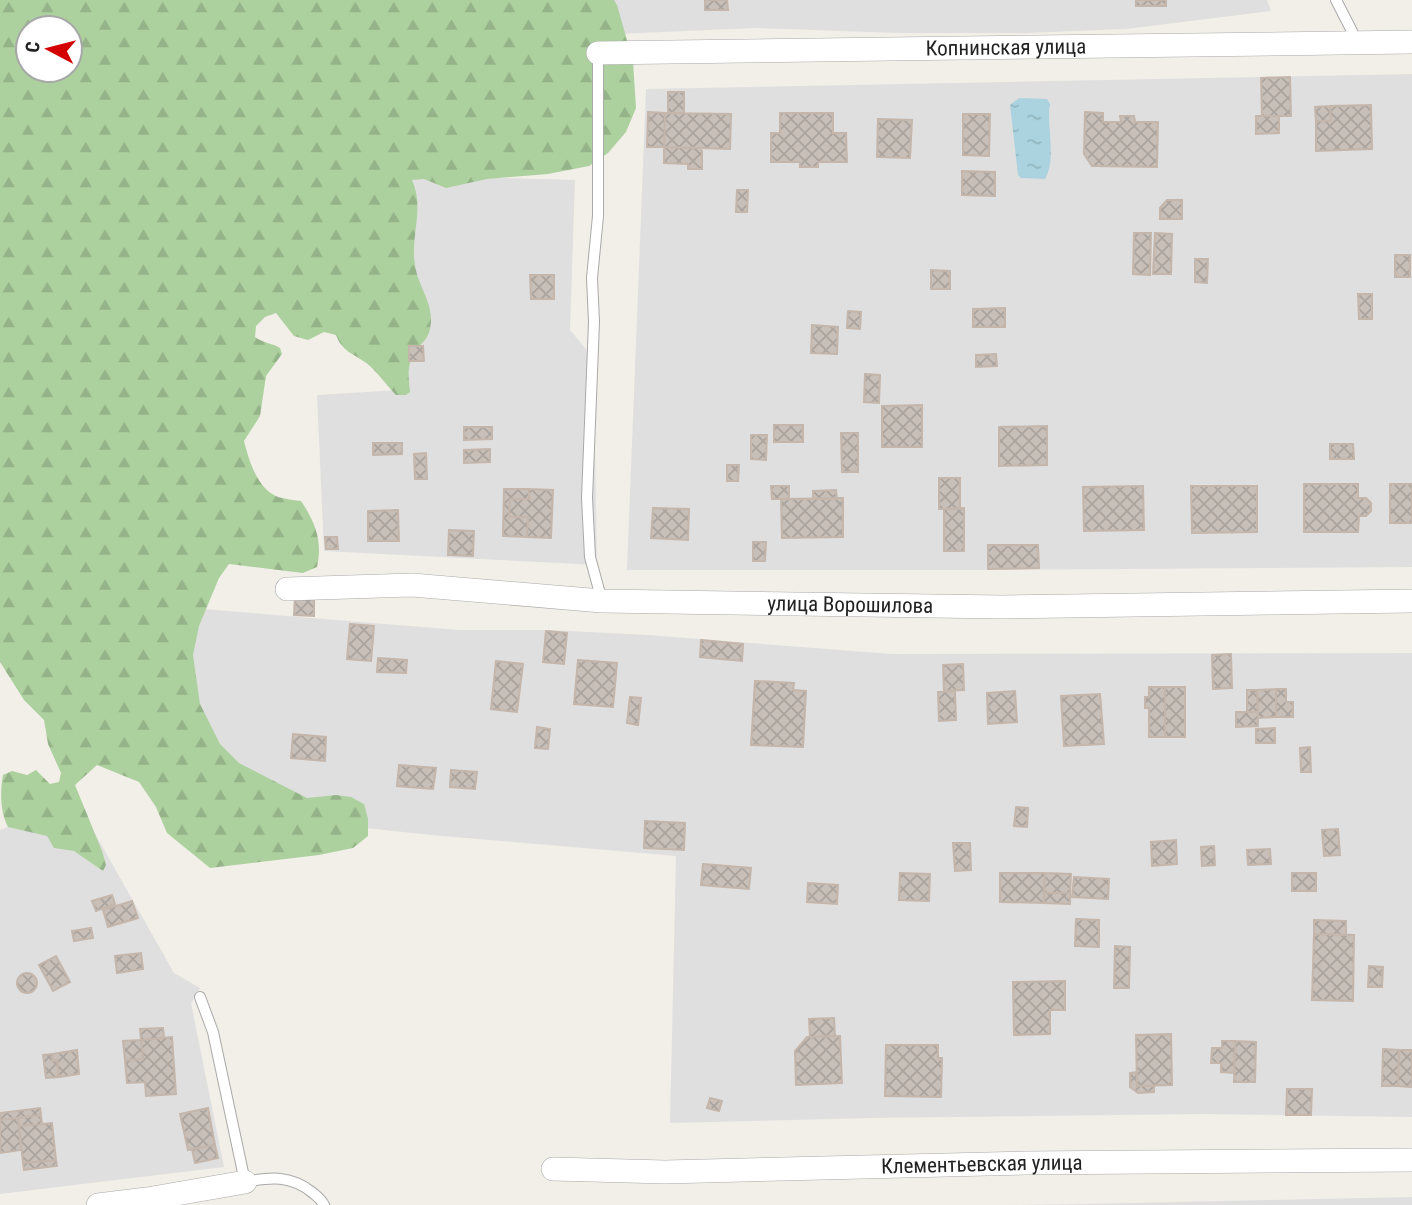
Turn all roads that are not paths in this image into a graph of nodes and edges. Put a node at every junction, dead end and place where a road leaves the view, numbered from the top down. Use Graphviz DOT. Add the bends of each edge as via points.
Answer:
graph roads {
  1 [pos="1336,0"];
  2 [pos="1412,42"];
  3 [pos="1358,43"];
  4 [pos="598,53"];
  5 [pos="287,589"];
  6 [pos="602,601"];
  7 [pos="1412,601"];
  8 [pos="200,997"];
  9 [pos="1412,1160"];
  10 [pos="553,1168"];
  11 [pos="244,1182"];
  12 [pos="98,1205"];
  13 [pos="324,1205"];
  1 -- 3 [label="lane"];
  2 -- 3 [label="street, Копнинская улица"];
  3 -- 4 [label="street, Копнинская улица"];
  4 -- 6 [label="lane" via="598,216 592,278 587,498 590,557"];
  5 -- 6 [label="street, улица Ворошилова" via="412,585"];
  6 -- 7 [label="street, улица Ворошилова" via="1002,607"];
  8 -- 11 [label="lane" via="213,1032"];
  9 -- 10 [label="street, Клементьевская улица" via="665,1172"];
  11 -- 12 [label="street"];
  11 -- 13 [label="lane" via="273,1177 292,1180"];
}
